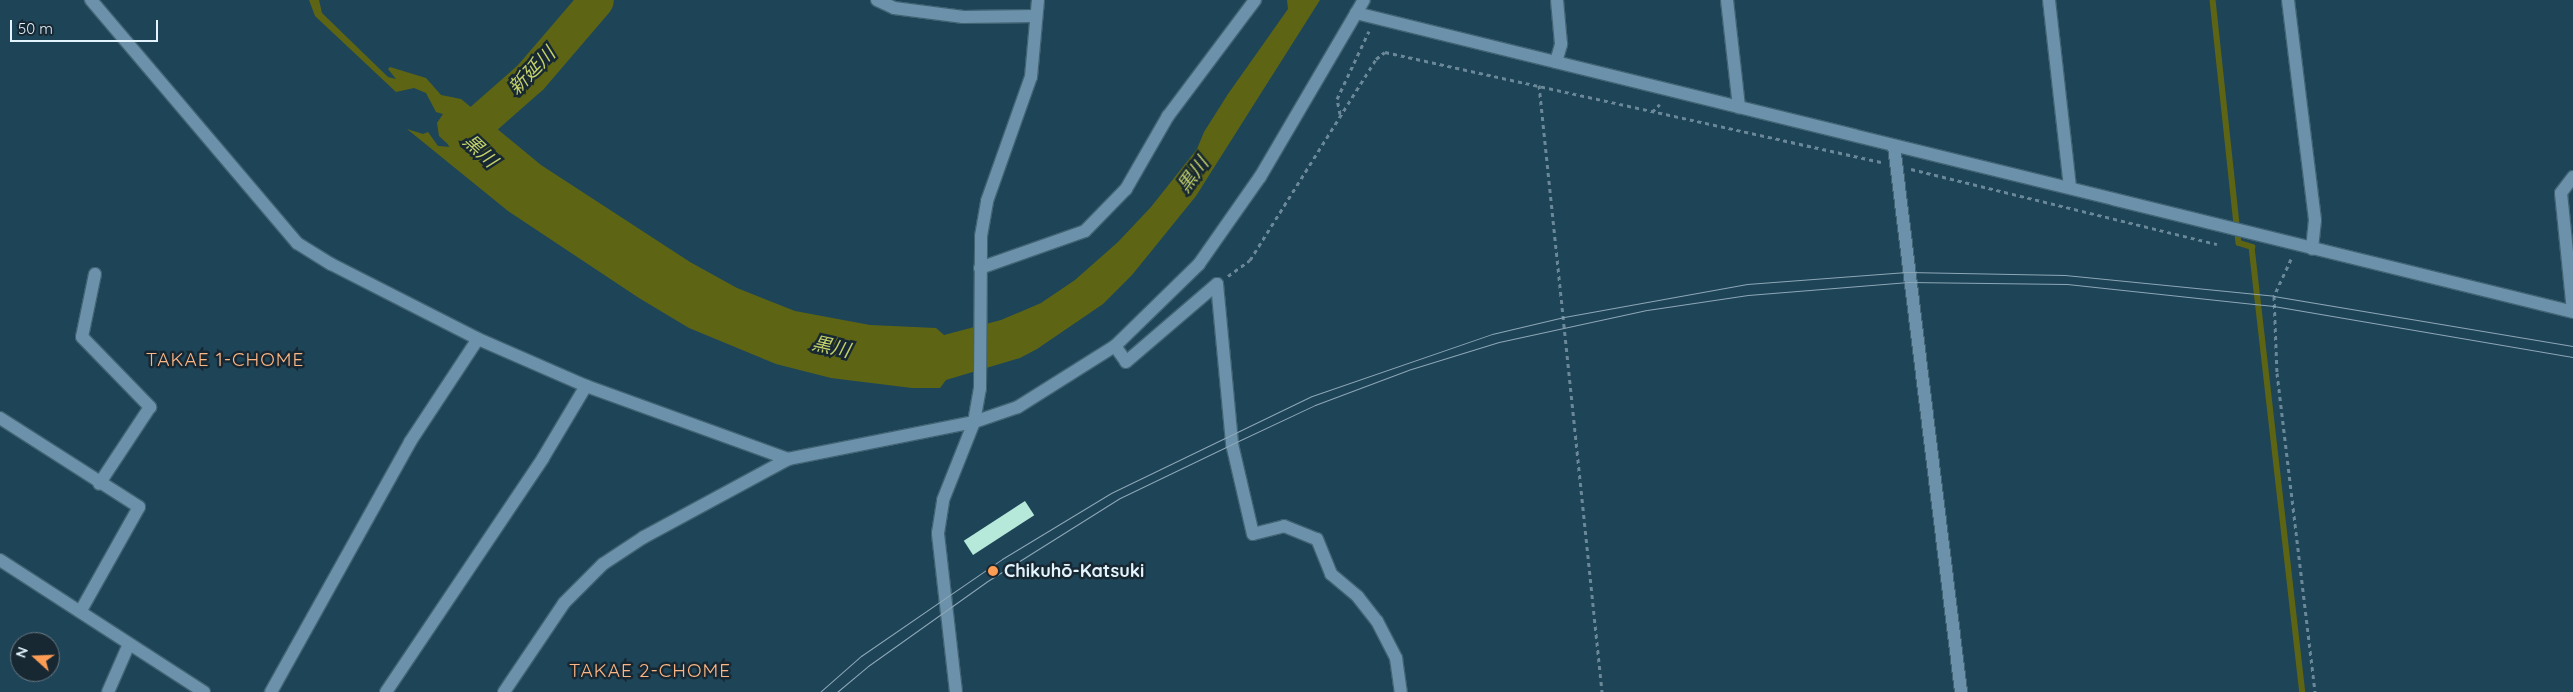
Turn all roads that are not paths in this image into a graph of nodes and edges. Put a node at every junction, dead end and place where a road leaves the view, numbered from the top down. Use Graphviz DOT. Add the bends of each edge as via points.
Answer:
graph roads {
  1 [pos="91,0"];
  2 [pos="877,0"];
  3 [pos="1038,0"];
  4 [pos="1255,0"];
  5 [pos="1364,0"];
  6 [pos="1557,0"];
  7 [pos="1727,0"];
  8 [pos="2049,0"];
  9 [pos="2288,0"];
  10 [pos="1356,13"];
  11 [pos="1036,16"];
  12 [pos="1556,62"];
  13 [pos="1739,107"];
  14 [pos="1894,146"];
  15 [pos="2573,177"];
  16 [pos="2070,187"];
  17 [pos="2312,249"];
  18 [pos="980,268"];
  19 [pos="95,274"];
  20 [pos="2573,312"];
  21 [pos="478,338"];
  22 [pos="1115,346"];
  23 [pos="586,386"];
  24 [pos="0,418"];
  25 [pos="974,422"];
  26 [pos="788,459"];
  27 [pos="99,484"];
  28 [pos="0,560"];
  29 [pos="80,612"];
  30 [pos="129,644"];
  31 [pos="108,692"];
  32 [pos="204,692"];
  33 [pos="271,692"];
  34 [pos="386,692"];
  35 [pos="504,692"];
  36 [pos="956,692"];
  37 [pos="1401,692"];
  38 [pos="1961,692"];
  1 -- 21 [label="street" via="297,243 331,264"];
  2 -- 11 [label="street" via="894,8 963,17"];
  3 -- 11 [label="street"];
  4 -- 18 [label="street" via="1168,116 1126,189 1085,231"];
  5 -- 10 [label="street"];
  6 -- 12 [label="street" via="1561,44"];
  7 -- 13 [label="street"];
  8 -- 16 [label="street"];
  9 -- 17 [label="street" via="2315,220"];
  10 -- 12 [label="street"];
  10 -- 22 [label="street" via="1260,177 1199,264"];
  11 -- 18 [label="street" via="1031,77 987,201 980,236"];
  12 -- 13 [label="street"];
  13 -- 14 [label="street"];
  14 -- 16 [label="street"];
  14 -- 38 [label="street"];
  15 -- 20 [label="street" via="2561,193"];
  16 -- 17 [label="street"];
  17 -- 20 [label="street"];
  18 -- 25 [label="street" via="980,388"];
  19 -- 27 [label="street" via="82,337 150,407"];
  21 -- 23 [label="street"];
  21 -- 33 [label="street" via="410,442"];
  22 -- 25 [label="street" via="1018,407"];
  22 -- 37 [label="street" via="1126,362 1217,284 1232,444 1253,534 1284,526 1317,539 1332,574 1358,597 1377,621 1396,658"];
  23 -- 26 [label="street"];
  23 -- 34 [label="street" via="543,458"];
  24 -- 27 [label="street"];
  25 -- 26 [label="street"];
  25 -- 36 [label="street" via="944,500 938,533"];
  26 -- 35 [label="street" via="644,537 603,564 564,603"];
  27 -- 29 [label="street" via="139,507"];
  28 -- 29 [label="street"];
  29 -- 30 [label="street"];
  30 -- 31 [label="street"];
  30 -- 32 [label="street"];
}
